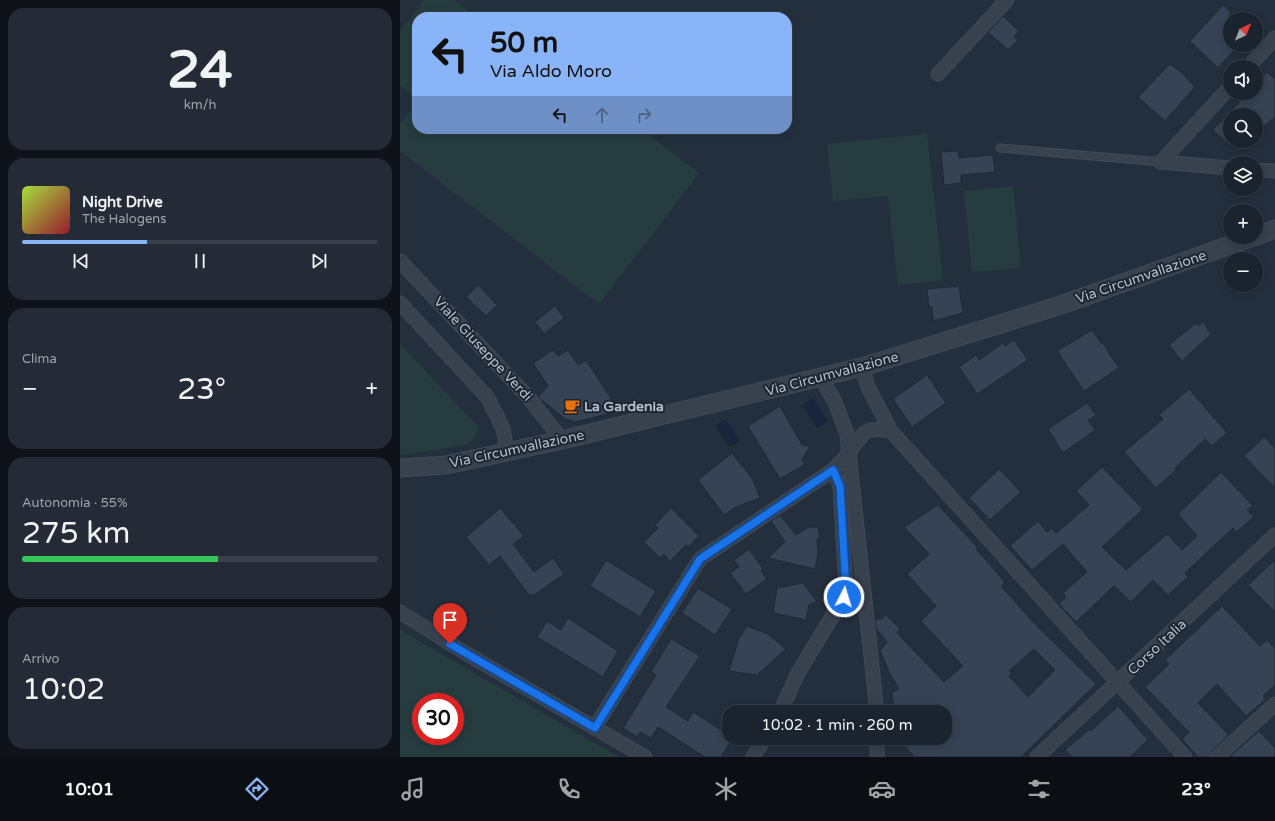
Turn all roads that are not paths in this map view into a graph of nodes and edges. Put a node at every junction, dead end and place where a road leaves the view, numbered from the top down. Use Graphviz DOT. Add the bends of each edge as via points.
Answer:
graph roads {
  1 [pos="1007,0"];
  2 [pos="1275,38"];
  3 [pos="1255,60"];
  4 [pos="938,74"];
  5 [pos="1223,95"];
  6 [pos="1000,148"];
  7 [pos="1161,162"];
  8 [pos="1223,167"];
  9 [pos="1263,170"];
  10 [pos="1275,171"];
  11 [pos="1275,229"];
  12 [pos="1263,233"];
  13 [pos="1233,244"];
  14 [pos="400,262"];
  15 [pos="400,303"];
  16 [pos="862,367"];
  17 [pos="821,378"];
  18 [pos="891,431"];
  19 [pos="562,440"];
  20 [pos="506,451"];
  21 [pos="850,452"];
  22 [pos="400,468"];
  23 [pos="833,470"];
  24 [pos="1275,535"];
  25 [pos="400,612"];
  26 [pos="1119,683"];
  27 [pos="1275,704"];
  28 [pos="783,705"];
  29 [pos="876,705"];
  30 [pos="595,728"];
  31 [pos="761,745"];
  32 [pos="877,745"];
  33 [pos="645,757"];
  34 [pos="753,757"];
  35 [pos="877,757"];
  36 [pos="1037,757"];
  37 [pos="1185,757"];
  38 [pos="1217,757"];
  1 -- 4 [label="street"];
  2 -- 3 [label="street"];
  5 -- 7 [label="street"];
  6 -- 7 [label="lane"];
  7 -- 8 [label="street"];
  9 -- 10 [label="street"];
  11 -- 12 [label="street"];
  13 -- 16 [label="street, Via Circumvallazione" via="1058,306"];
  14 -- 19 [label="street, Viale Giuseppe Verdi" via="529,398"];
  15 -- 20 [label="street" via="488,398 503,428"];
  16 -- 17 [label="street, Via Circumvallazione"];
  16 -- 18 [label="street" via="875,401"];
  17 -- 19 [label="street, Via Circumvallazione"];
  17 -- 21 [label="street" via="835,402 847,434"];
  18 -- 21 [label="street" via="878,429 862,434"];
  18 -- 26 [label="street"];
  19 -- 20 [label="street, Via Circumvallazione"];
  20 -- 22 [label="street, Via Circumvallazione" via="446,465"];
  21 -- 23 [label="street"];
  21 -- 29 [label="street"];
  23 -- 28 [label="street" via="840,486 846,589 844,597 798,673"];
  23 -- 30 [label="street" via="700,559"];
  24 -- 26 [label="street, Corso Italia"];
  25 -- 30 [label="street"];
  26 -- 36 [label="street, Corso Italia"];
  26 -- 37 [label="street"];
  27 -- 38 [label="street"];
  30 -- 33 [label="street"];
  31 -- 34 [label="street"];
  32 -- 35 [label="street"];
}
